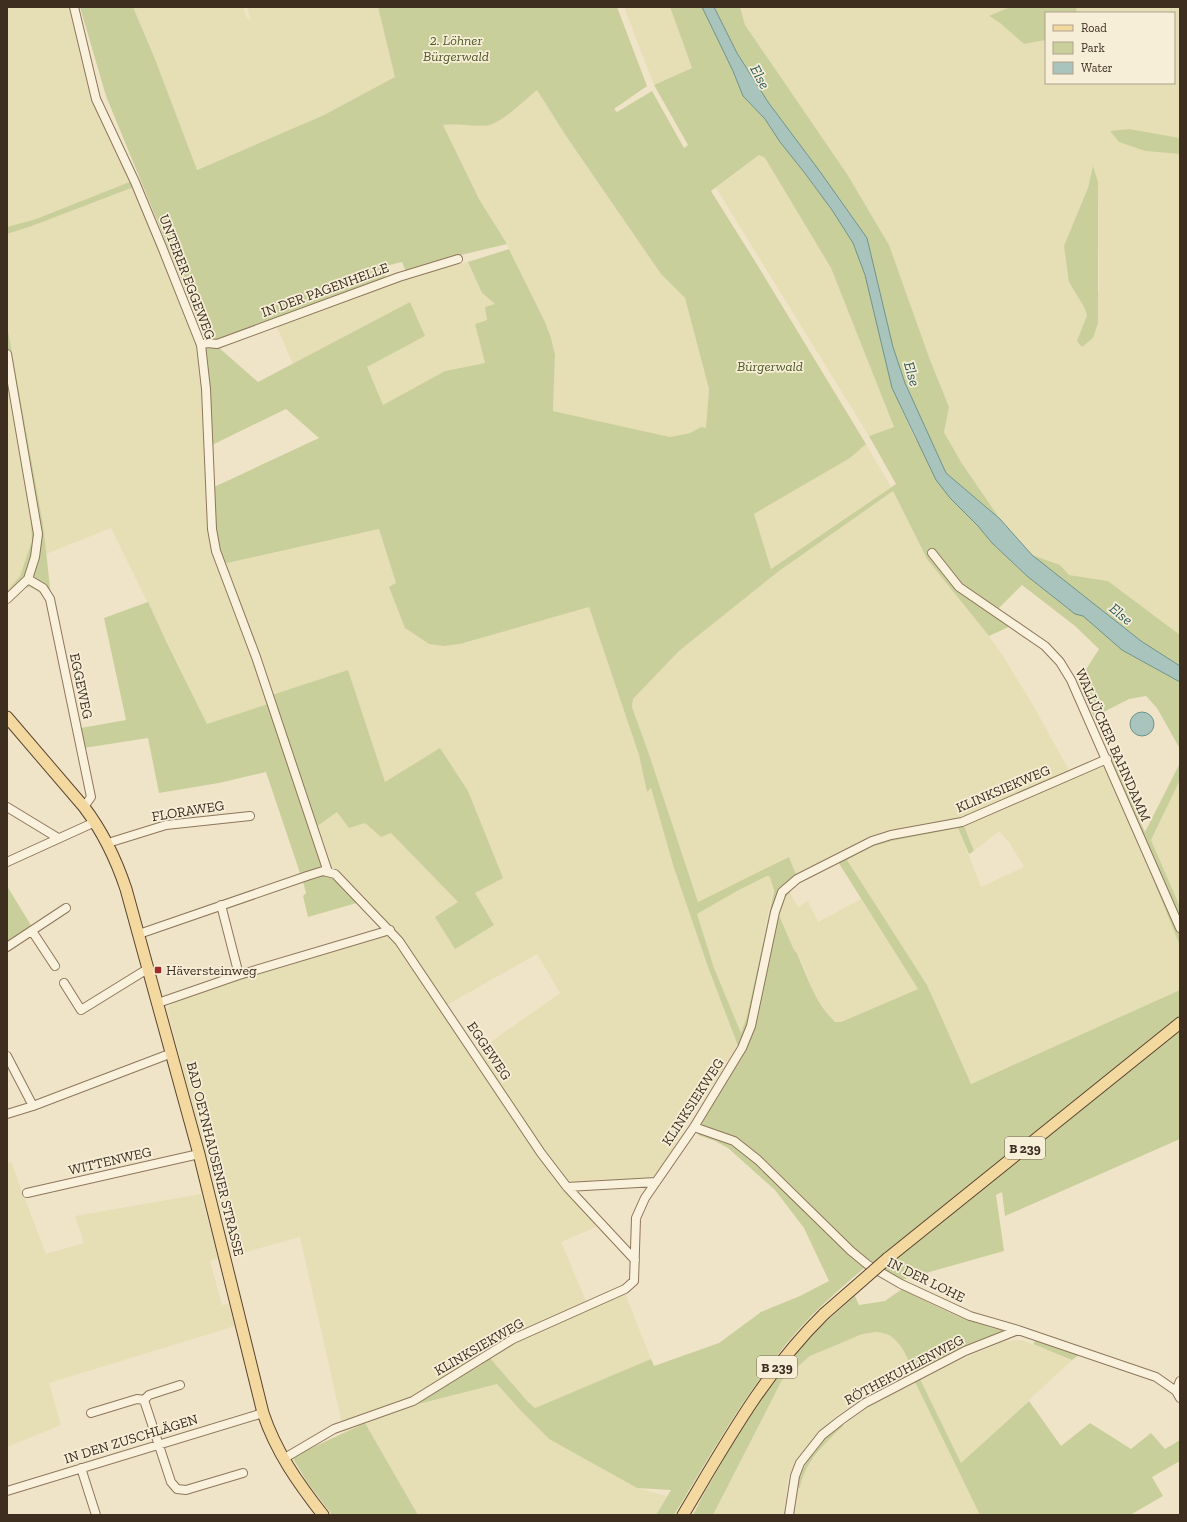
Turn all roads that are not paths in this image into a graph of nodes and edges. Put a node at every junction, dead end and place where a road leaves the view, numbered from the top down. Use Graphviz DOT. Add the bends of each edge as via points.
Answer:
graph roads {
  1 [pos="74,7"];
  2 [pos="458,259"];
  3 [pos="200,345"];
  4 [pos="7,354"];
  5 [pos="932,553"];
  6 [pos="28,579"];
  7 [pos="7,599"];
  8 [pos="7,717"];
  9 [pos="1107,759"];
  10 [pos="7,807"];
  11 [pos="84,807"];
  12 [pos="250,816"];
  13 [pos="96,822"];
  14 [pos="58,838"];
  15 [pos="108,843"];
  16 [pos="7,862"];
  17 [pos="328,872"];
  18 [pos="221,905"];
  19 [pos="66,908"];
  20 [pos="1180,928"];
  21 [pos="390,930"];
  22 [pos="32,931"];
  23 [pos="139,934"];
  24 [pos="7,947"];
  25 [pos="54,966"];
  26 [pos="149,968"];
  27 [pos="239,975"];
  28 [pos="64,983"];
  29 [pos="158,1003"];
  30 [pos="1180,1023"];
  31 [pos="172,1053"];
  32 [pos="7,1056"];
  33 [pos="33,1106"];
  34 [pos="7,1114"];
  35 [pos="694,1127"];
  36 [pos="199,1154"];
  37 [pos="656,1182"];
  38 [pos="567,1187"];
  39 [pos="27,1193"];
  40 [pos="635,1260"];
  41 [pos="1018,1330"];
  42 [pos="1180,1381"];
  43 [pos="180,1385"];
  44 [pos="1178,1394"];
  45 [pos="144,1400"];
  46 [pos="91,1413"];
  47 [pos="263,1413"];
  48 [pos="159,1445"];
  49 [pos="283,1459"];
  50 [pos="82,1468"];
  51 [pos="243,1473"];
  52 [pos="7,1491"];
  53 [pos="96,1515"];
  54 [pos="323,1515"];
  55 [pos="683,1515"];
  56 [pos="789,1515"];
  1 -- 3 [label="street, UNTERER EGGEWEG" via="96,99 135,182"];
  2 -- 3 [label="street, IN DER PAGENHELLE" via="399,277 217,344"];
  3 -- 17 [label="street, UNTERER EGGEWEG" via="206,389 212,529 216,551 256,657"];
  4 -- 6 [label="street" via="38,534 35,557"];
  5 -- 9 [label="street, WALLÜCKER BAHNDAMM" via="959,587 1045,646 1060,662 1071,680"];
  6 -- 7 [label="street"];
  6 -- 11 [label="street, EGGEWEG" via="43,588 50,599 91,797"];
  8 -- 11 [label="main road, BAD OEYNHAUSENER STRASSE"];
  9 -- 20 [label="street, WALLÜCKER BAHNDAMM"];
  9 -- 35 [label="street, KLINKSIEKWEG" via="962,822 872,840 797,879 782,892 775,912 748,1033 742,1048"];
  10 -- 14 [label="street"];
  11 -- 13 [label="main road, BAD OEYNHAUSENER STRASSE"];
  12 -- 15 [label="street, FLORAWEG" via="166,825"];
  13 -- 14 [label="street"];
  13 -- 15 [label="main road, BAD OEYNHAUSENER STRASSE"];
  14 -- 16 [label="street"];
  15 -- 23 [label="main road, BAD OEYNHAUSENER STRASSE" via="126,889"];
  17 -- 18 [label="street" via="307,876"];
  17 -- 21 [label="street, EGGEWEG" via="337,876"];
  18 -- 23 [label="street"];
  18 -- 27 [label="street"];
  19 -- 22 [label="street"];
  21 -- 27 [label="street"];
  21 -- 38 [label="street, EGGEWEG" via="541,1153"];
  22 -- 24 [label="street"];
  22 -- 25 [label="street"];
  23 -- 26 [label="main road, BAD OEYNHAUSENER STRASSE"];
  26 -- 28 [label="street" via="81,1010"];
  26 -- 29 [label="main road, BAD OEYNHAUSENER STRASSE"];
  27 -- 29 [label="street"];
  29 -- 31 [label="main road, BAD OEYNHAUSENER STRASSE"];
  30 -- 55 [label="main road, B 239, bridge" via="888,1258 824,1314 790,1351 754,1397"];
  31 -- 33 [label="street"];
  31 -- 36 [label="main road, BAD OEYNHAUSENER STRASSE"];
  32 -- 33 [label="street"];
  33 -- 34 [label="street"];
  35 -- 37 [label="street, KLINKSIEKWEG"];
  35 -- 41 [label="street, IN DER LOHE" via="734,1141 758,1160 851,1252 868,1265 942,1304 970,1316"];
  36 -- 39 [label="street, WITTENWEG"];
  36 -- 47 [label="main road, BAD OEYNHAUSENER STRASSE"];
  37 -- 38 [label="street"];
  37 -- 40 [label="street, KLINKSIEKWEG" via="636,1218"];
  38 -- 40 [label="street, EGGEWEG"];
  40 -- 49 [label="street, KLINKSIEKWEG" via="634,1281 625,1289 513,1339 412,1401 334,1429"];
  41 -- 44 [label="street, IN DER LOHE" via="1156,1377"];
  41 -- 56 [label="street, RÖTHEKUHLENWEG" via="965,1351 865,1403 822,1435 800,1463 794,1476"];
  42 -- 44 [label="street"];
  43 -- 45 [label="street" via="149,1395"];
  45 -- 46 [label="street" via="137,1399"];
  45 -- 48 [label="street"];
  47 -- 48 [label="street, IN DEN ZUSCHLÄGEN"];
  47 -- 49 [label="main road, BAD OEYNHAUSENER STRASSE"];
  48 -- 50 [label="street, IN DEN ZUSCHLÄGEN"];
  48 -- 51 [label="street" via="171,1482 177,1489 186,1490"];
  49 -- 54 [label="main road, BAD OEYNHAUSENER STRASSE"];
  50 -- 52 [label="street, IN DEN ZUSCHLÄGEN"];
  50 -- 53 [label="street"];
}
